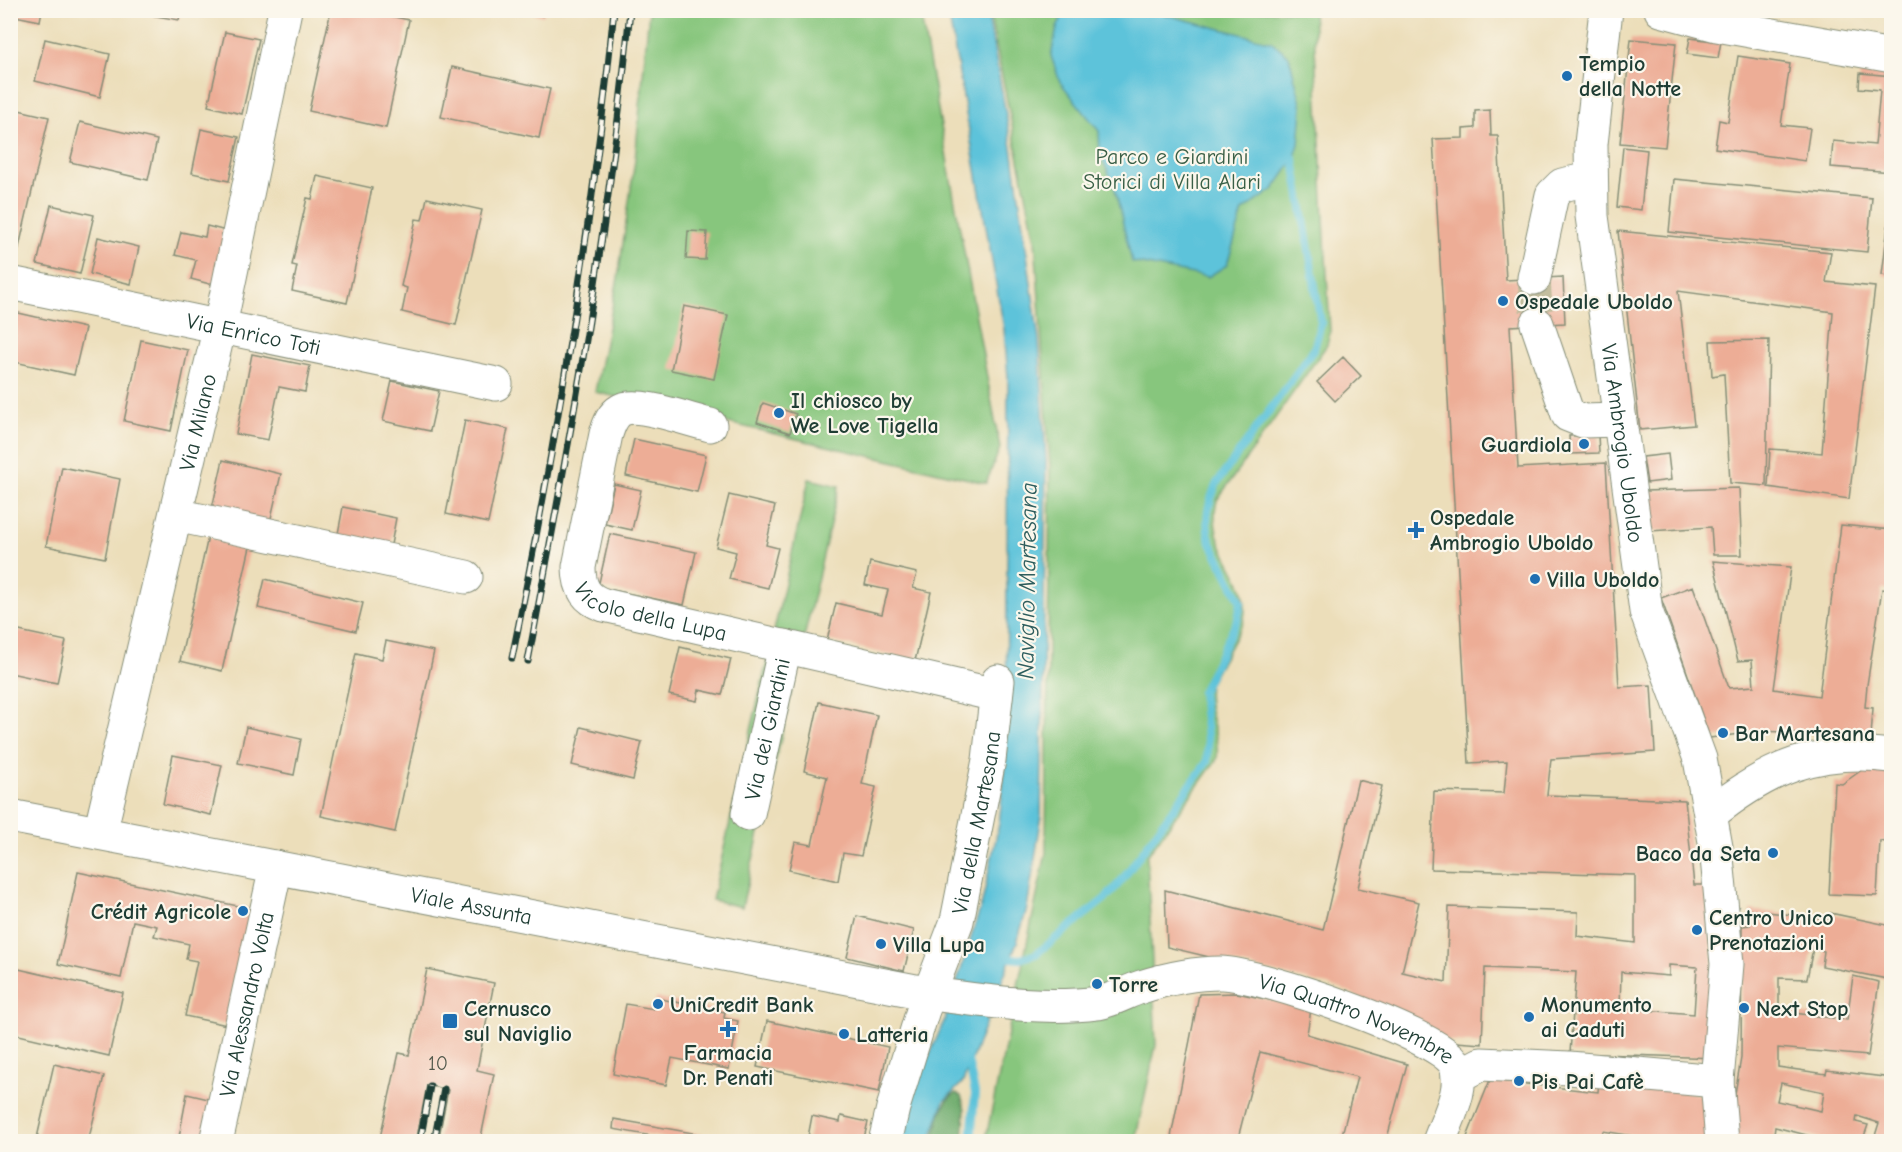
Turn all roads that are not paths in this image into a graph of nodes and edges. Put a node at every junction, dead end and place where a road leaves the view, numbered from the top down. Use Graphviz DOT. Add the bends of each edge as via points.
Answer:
graph roads {
  1 [pos="285,10"];
  2 [pos="1606,10"];
  3 [pos="1661,10"];
  4 [pos="1706,18"];
  5 [pos="1892,56"];
  6 [pos="1590,179"];
  7 [pos="1534,278"];
  8 [pos="10,283"];
  9 [pos="1537,324"];
  10 [pos="220,326"];
  11 [pos="496,384"];
  12 [pos="1619,420"];
  13 [pos="710,426"];
  14 [pos="176,514"];
  15 [pos="466,577"];
  16 [pos="785,646"];
  17 [pos="997,688"];
  18 [pos="1892,756"];
  19 [pos="748,814"];
  20 [pos="1711,814"];
  21 [pos="10,816"];
  22 [pos="100,833"];
  23 [pos="276,867"];
  24 [pos="931,994"];
  25 [pos="1021,1005"];
  26 [pos="1458,1076"];
  27 [pos="1717,1081"];
  28 [pos="216,1142"];
  29 [pos="885,1142"];
  30 [pos="1439,1142"];
  31 [pos="1722,1142"];
  1 -- 10 [label="street, Via Milano"];
  2 -- 6 [label="street, Via Ambrogio Uboldo"];
  3 -- 4 [label="street"];
  4 -- 5 [label="street"];
  6 -- 7 [label="street" via="1562,185 1552,195"];
  6 -- 12 [label="street, Via Ambrogio Uboldo"];
  8 -- 10 [label="street, Via Enrico Toti"];
  9 -- 12 [label="street" via="1568,415 1583,421"];
  10 -- 11 [label="street, Via Enrico Toti"];
  10 -- 14 [label="street, Via Milano"];
  12 -- 20 [label="street, Via Ambrogio Uboldo" via="1646,611 1700,759"];
  13 -- 16 [label="street, Vicolo della Lupa" via="635,407 619,411 614,417 606,434 580,559 582,589 604,605"];
  14 -- 15 [label="street"];
  14 -- 22 [label="street, Via Milano"];
  16 -- 17 [label="street, Vicolo della Lupa"];
  16 -- 19 [label="street, Via dei Giardini"];
  17 -- 24 [label="street, Via della Martesana" via="965,884 957,921"];
  18 -- 20 [label="street" via="1848,752 1801,761 1747,787"];
  20 -- 27 [label="street, Via Ambrogio Uboldo" via="1727,964"];
  21 -- 22 [label="street, Viale Assunta"];
  22 -- 23 [label="street, Viale Assunta"];
  23 -- 24 [label="street, Viale Assunta"];
  23 -- 28 [label="street, Via Alessandro Volta"];
  24 -- 25 [label="street, Viale Assunta"];
  24 -- 29 [label="street, Via della Martesana"];
  25 -- 26 [label="street, Via Quattro Novembre" via="1097,1003 1143,986 1195,974 1232,974 1307,992 1425,1040 1451,1056"];
  26 -- 27 [label="street, Via Quattro Novembre" via="1481,1064"];
  26 -- 30 [label="street" via="1458,1088"];
  27 -- 31 [label="street, Via Ambrogio Uboldo"];
}
